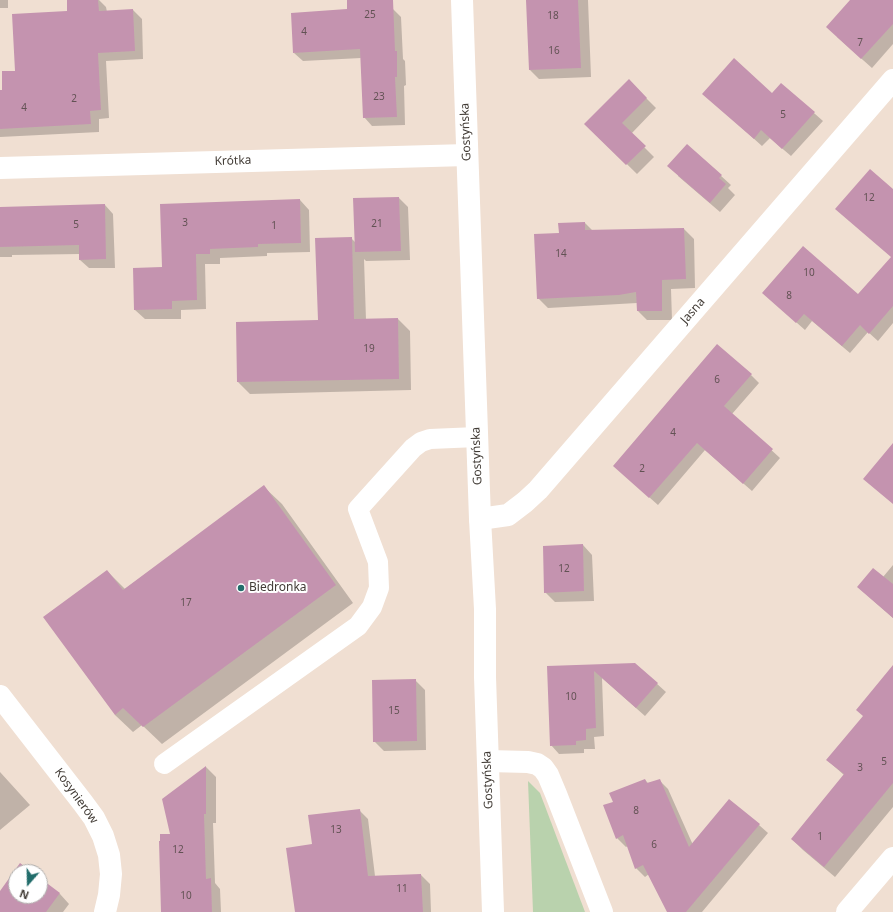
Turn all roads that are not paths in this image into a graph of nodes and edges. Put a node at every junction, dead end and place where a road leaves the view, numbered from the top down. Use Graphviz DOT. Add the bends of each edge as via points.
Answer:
graph roads {
  1 [pos="462,0"];
  2 [pos="893,80"];
  3 [pos="466,155"];
  4 [pos="0,168"];
  5 [pos="477,437"];
  6 [pos="480,519"];
  7 [pos="0,696"];
  8 [pos="488,761"];
  9 [pos="164,764"];
  10 [pos="893,858"];
  11 [pos="105,912"];
  12 [pos="493,912"];
  13 [pos="602,912"];
  14 [pos="847,912"];
  1 -- 3 [label="street, Gostyńska"];
  2 -- 6 [label="street, Jasna" via="538,490 508,515"];
  3 -- 4 [label="street, Krótka"];
  3 -- 5 [label="street, Gostyńska"];
  5 -- 6 [label="street, Gostyńska"];
  5 -- 9 [label="lane" via="430,439 422,442 413,448 358,509 378,562 379,588 372,607 358,626"];
  6 -- 8 [label="street, Gostyńska" via="485,609"];
  7 -- 11 [label="street, Kosynierów" via="83,803 103,836 111,874 110,895"];
  8 -- 12 [label="street, Gostyńska"];
  8 -- 13 [label="street" via="528,762 543,768 556,794"];
  10 -- 14 [label="street"];
}
